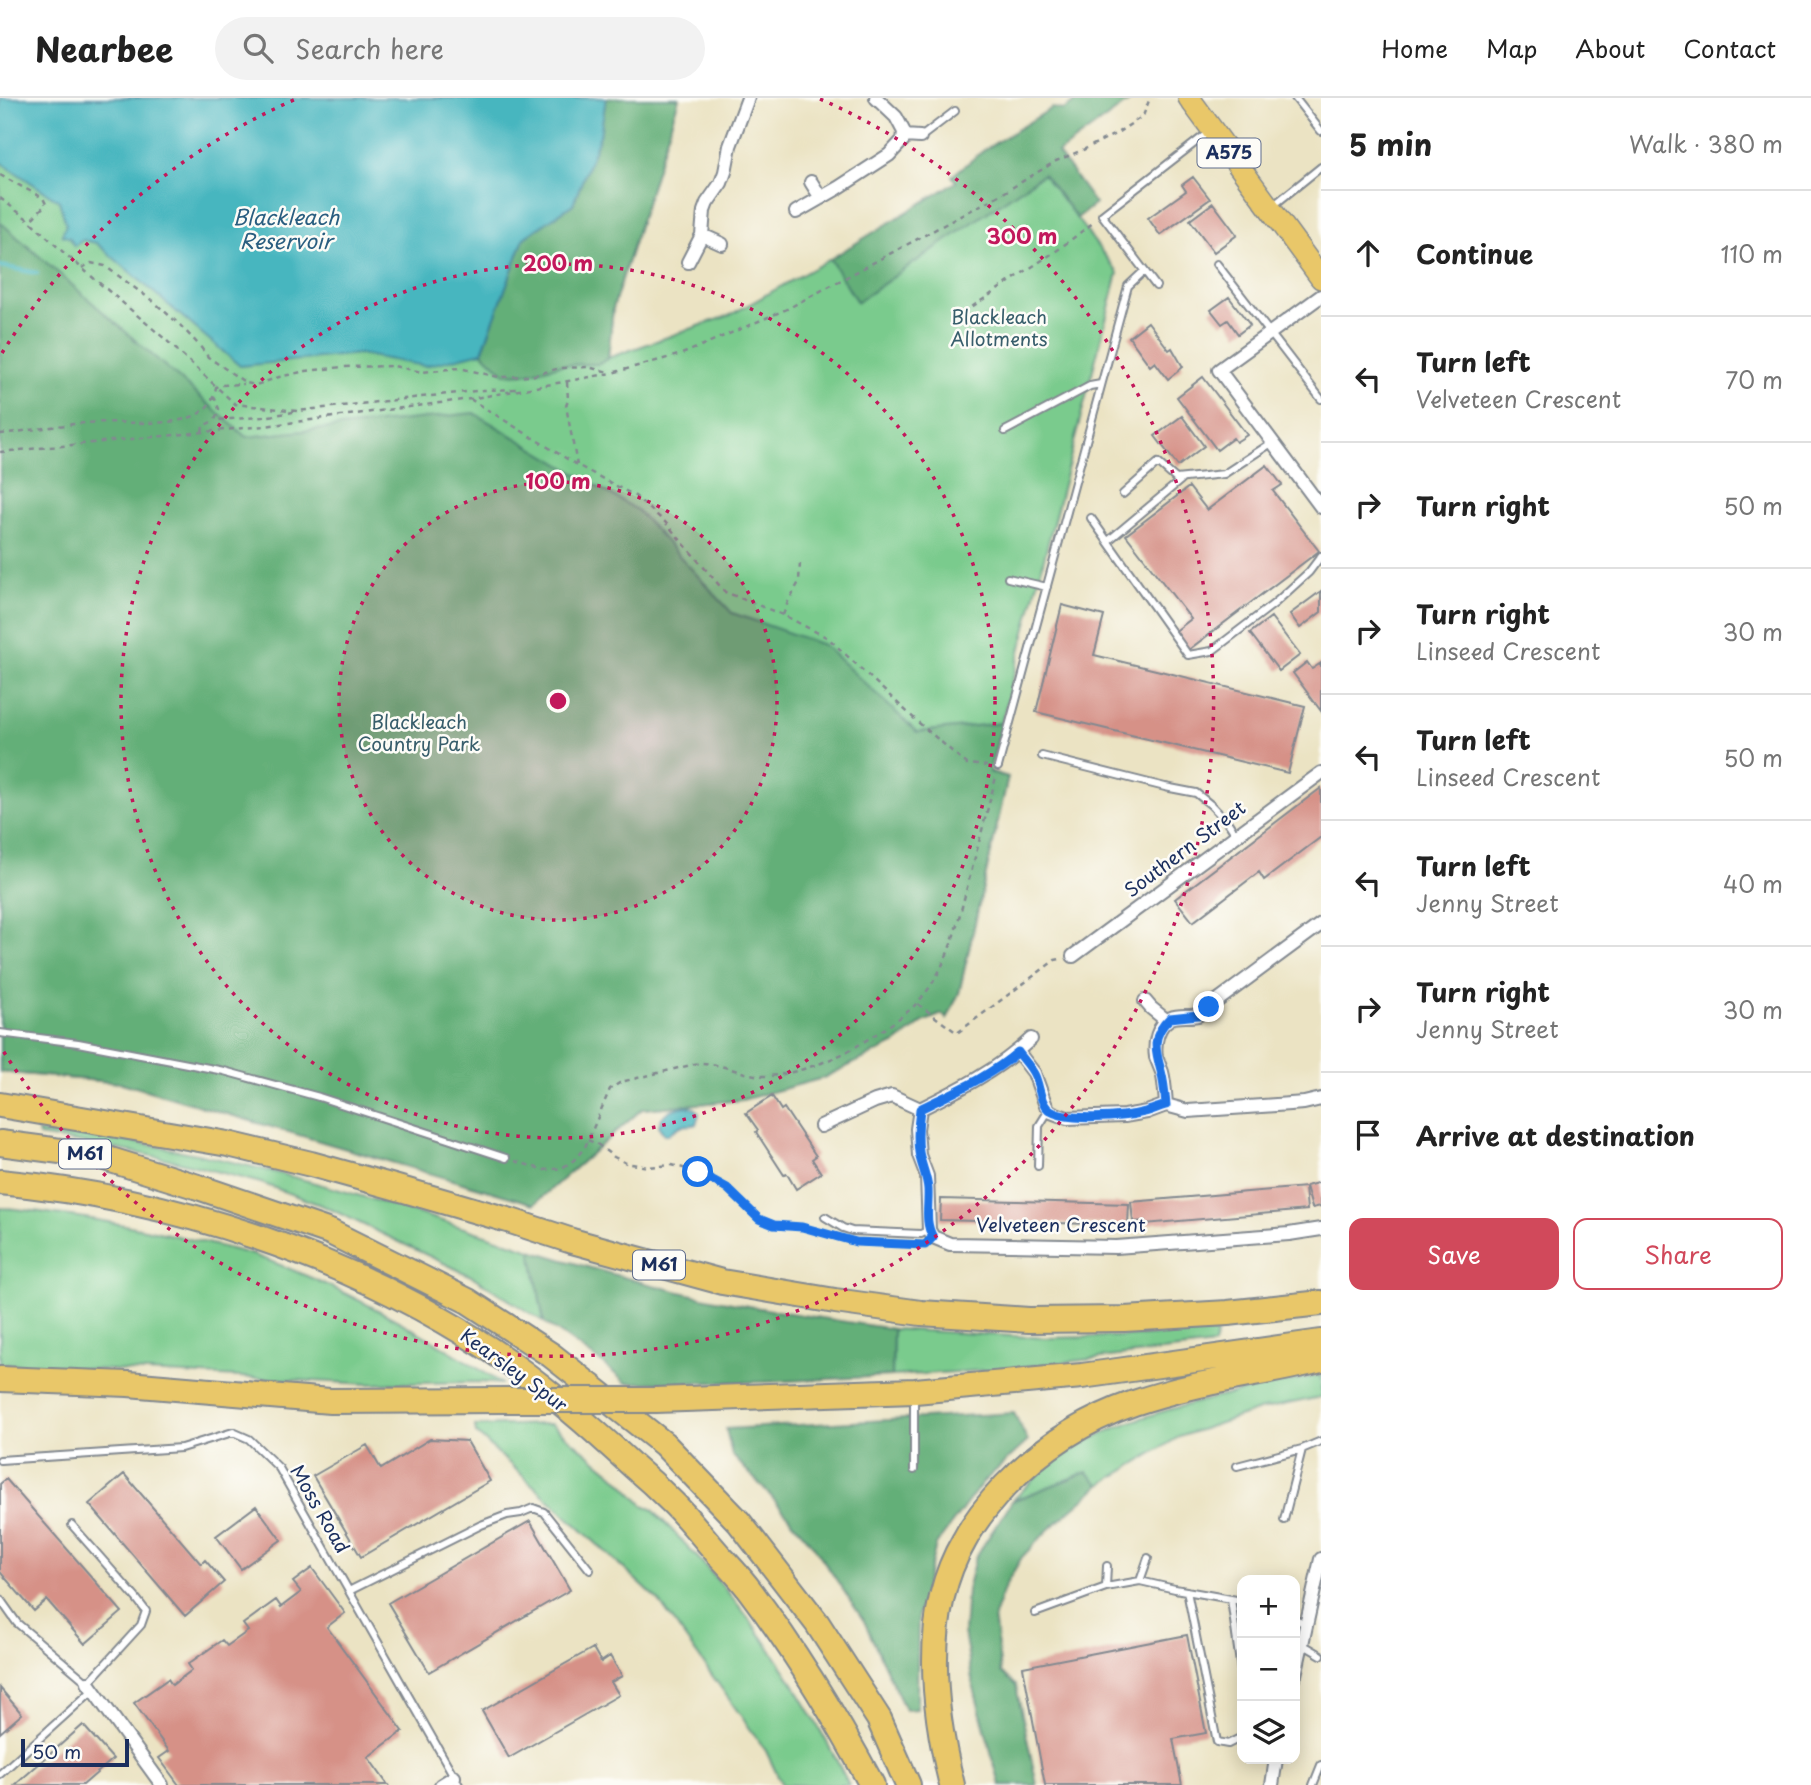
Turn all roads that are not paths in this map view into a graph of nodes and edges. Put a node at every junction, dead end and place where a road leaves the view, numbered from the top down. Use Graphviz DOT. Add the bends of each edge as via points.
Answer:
graph roads {
  1 [pos="748,98"];
  2 [pos="876,98"];
  3 [pos="1189,98"];
  4 [pos="1295,98"];
  5 [pos="956,111"];
  6 [pos="1212,129"];
  7 [pos="1321,131"];
  8 [pos="904,136"];
  9 [pos="920,138"];
  10 [pos="1321,167"];
  11 [pos="811,182"];
  12 [pos="821,198"];
  13 [pos="1269,209"];
  14 [pos="796,212"];
  15 [pos="702,235"];
  16 [pos="722,244"];
  17 [pos="688,262"];
  18 [pos="1217,264"];
  19 [pos="1144,271"];
  20 [pos="1321,278"];
  21 [pos="1156,286"];
  22 [pos="1321,296"];
  23 [pos="1270,333"];
  24 [pos="1101,384"];
  25 [pos="1321,399"];
  26 [pos="1005,431"];
  27 [pos="1273,442"];
  28 [pos="1183,479"];
  29 [pos="1123,494"];
  30 [pos="1321,508"];
  31 [pos="1091,517"];
  32 [pos="1108,541"];
  33 [pos="1321,556"];
  34 [pos="1008,578"];
  35 [pos="1047,587"];
  36 [pos="1042,756"];
  37 [pos="998,767"];
  38 [pos="1321,773"];
  39 [pos="1236,835"];
  40 [pos="1320,928"];
  41 [pos="1073,956"];
  42 [pos="1145,1001"];
  43 [pos="1167,1021"];
  44 [pos="0,1033"];
  45 [pos="1031,1040"];
  46 [pos="1018,1052"];
  47 [pos="1321,1099"];
  48 [pos="1166,1105"];
  49 [pos="4,1107"];
  50 [pos="920,1109"];
  51 [pos="1049,1110"];
  52 [pos="821,1126"];
  53 [pos="0,1143"];
  54 [pos="0,1157"];
  55 [pos="506,1158"];
  56 [pos="1038,1166"];
  57 [pos="166,1178"];
  58 [pos="0,1182"];
  59 [pos="825,1217"];
  60 [pos="1321,1229"];
  61 [pos="929,1230"];
  62 [pos="1321,1303"];
  63 [pos="1321,1342"];
  64 [pos="1321,1360"];
  65 [pos="0,1379"];
  66 [pos="915,1391"];
  67 [pos="1321,1441"];
  68 [pos="1302,1449"];
  69 [pos="0,1460"];
  70 [pos="1237,1466"];
  71 [pos="914,1470"];
  72 [pos="1284,1520"];
  73 [pos="72,1525"];
  74 [pos="1148,1558"];
  75 [pos="1321,1559"];
  76 [pos="1107,1566"];
  77 [pos="590,1570"];
  78 [pos="1140,1581"];
  79 [pos="1106,1587"];
  80 [pos="348,1591"];
  81 [pos="1187,1591"];
  82 [pos="0,1599"];
  83 [pos="1231,1599"];
  84 [pos="1237,1600"];
  85 [pos="1035,1613"];
  86 [pos="1301,1621"];
  87 [pos="1237,1642"];
  88 [pos="1302,1644"];
  89 [pos="1300,1653"];
  90 [pos="1321,1655"];
  91 [pos="91,1686"];
  92 [pos="1237,1740"];
  93 [pos="1275,1764"];
  94 [pos="1321,1765"];
  95 [pos="0,1774"];
  96 [pos="456,1781"];
  97 [pos="162,1785"];
  98 [pos="441,1785"];
  99 [pos="872,1785"];
  100 [pos="908,1785"];
  101 [pos="952,1785"];
  102 [pos="1272,1785"];
  103 [pos="1313,1785"];
  1 -- 15 [label="street" via="721,183 704,211"];
  2 -- 8 [label="street" via="896,117"];
  3 -- 6 [label="main road, A575"];
  4 -- 7 [label="lane"];
  5 -- 9 [label="lane"];
  6 -- 13 [label="main road, A575"];
  6 -- 19 [label="lane" via="1102,215"];
  8 -- 9 [label="street"];
  8 -- 12 [label="street" via="889,155"];
  10 -- 13 [label="lane"];
  11 -- 12 [label="street"];
  12 -- 14 [label="street"];
  13 -- 20 [label="main road, A575"];
  15 -- 16 [label="street"];
  15 -- 17 [label="street"];
  18 -- 23 [label="lane"];
  19 -- 21 [label="lane"];
  19 -- 24 [label="lane" via="1128,286"];
  22 -- 23 [label="street"];
  23 -- 25 [label="lane"];
  23 -- 27 [label="street" via="1219,370"];
  24 -- 26 [label="lane"];
  24 -- 35 [label="lane"];
  27 -- 28 [label="lane" via="1224,474"];
  27 -- 30 [label="street"];
  28 -- 29 [label="lane" via="1176,479 1158,463"];
  28 -- 32 [label="lane"];
  31 -- 32 [label="lane"];
  32 -- 33 [label="lane" via="1188,655 1212,651 1275,603"];
  34 -- 35 [label="lane"];
  35 -- 37 [label="lane"];
  36 -- 39 [label="lane" via="1196,793"];
  38 -- 39 [label="street, Southern Street"];
  39 -- 41 [label="street, Southern Street"];
  40 -- 43 [label="street" via="1198,1015"];
  42 -- 43 [label="street"];
  43 -- 48 [label="street" via="1155,1044"];
  44 -- 55 [label="lane" via="224,1071"];
  45 -- 46 [label="street"];
  46 -- 50 [label="street" via="971,1084"];
  46 -- 51 [label="street" via="1034,1073"];
  47 -- 48 [label="street" via="1188,1111"];
  48 -- 51 [label="street" via="1124,1116 1067,1118"];
  49 -- 62 [label="highway, M61" via="149,1130 311,1164 709,1279 835,1301 1029,1320 1125,1319"];
  50 -- 52 [label="street" via="892,1096"];
  50 -- 61 [label="street" via="917,1129 927,1176"];
  51 -- 56 [label="lane" via="1039,1126"];
  53 -- 57 [label="highway, M61" via="98,1156"];
  54 -- 57 [label="highway, M61"];
  57 -- 100 [label="highway, Kearsley Spur / M61" via="330,1232 468,1301 551,1355 664,1444 739,1522 817,1623 879,1719"];
  58 -- 99 [label="highway, Kearsley Spur / M61" via="113,1197 284,1246 406,1301 493,1352 606,1440 672,1501 750,1590 815,1684"];
  59 -- 61 [label="lane" via="852,1231 921,1234"];
  60 -- 61 [label="street, Velveteen Crescent" via="1116,1247 950,1244 933,1237"];
  63 -- 66 [label="highway" via="1082,1376"];
  64 -- 101 [label="highway" via="1208,1383 1134,1403 1092,1421 1053,1443 1018,1471 985,1507 962,1543 948,1577 935,1648 935,1697"];
  65 -- 66 [label="highway, bridge" via="128,1384 330,1401 656,1400"];
  66 -- 71 [label="lane"];
  67 -- 68 [label="lane"];
  68 -- 70 [label="lane"];
  68 -- 72 [label="lane"];
  69 -- 80 [label="lane, Moss Road" via="181,1448 233,1432 249,1439 279,1468"];
  73 -- 91 [label="lane" via="146,1611 141,1625"];
  74 -- 78 [label="lane"];
  75 -- 86 [label="street"];
  76 -- 79 [label="lane"];
  77 -- 80 [label="lane" via="544,1512 533,1508 481,1525"];
  78 -- 79 [label="lane"];
  78 -- 81 [label="lane"];
  79 -- 85 [label="lane"];
  80 -- 96 [label="lane, Moss Road"];
  81 -- 83 [label="lane"];
  81 -- 92 [label="lane" via="1217,1742"];
  82 -- 91 [label="lane" via="17,1623"];
  83 -- 84 [label="lane"];
  83 -- 87 [label="lane"];
  86 -- 88 [label="street"];
  88 -- 89 [label="street"];
  88 -- 90 [label="lane"];
  91 -- 95 [label="lane"];
  91 -- 97 [label="street"];
  93 -- 102 [label="street"];
  94 -- 103 [label="lane"];
  96 -- 98 [label="street"];
}
